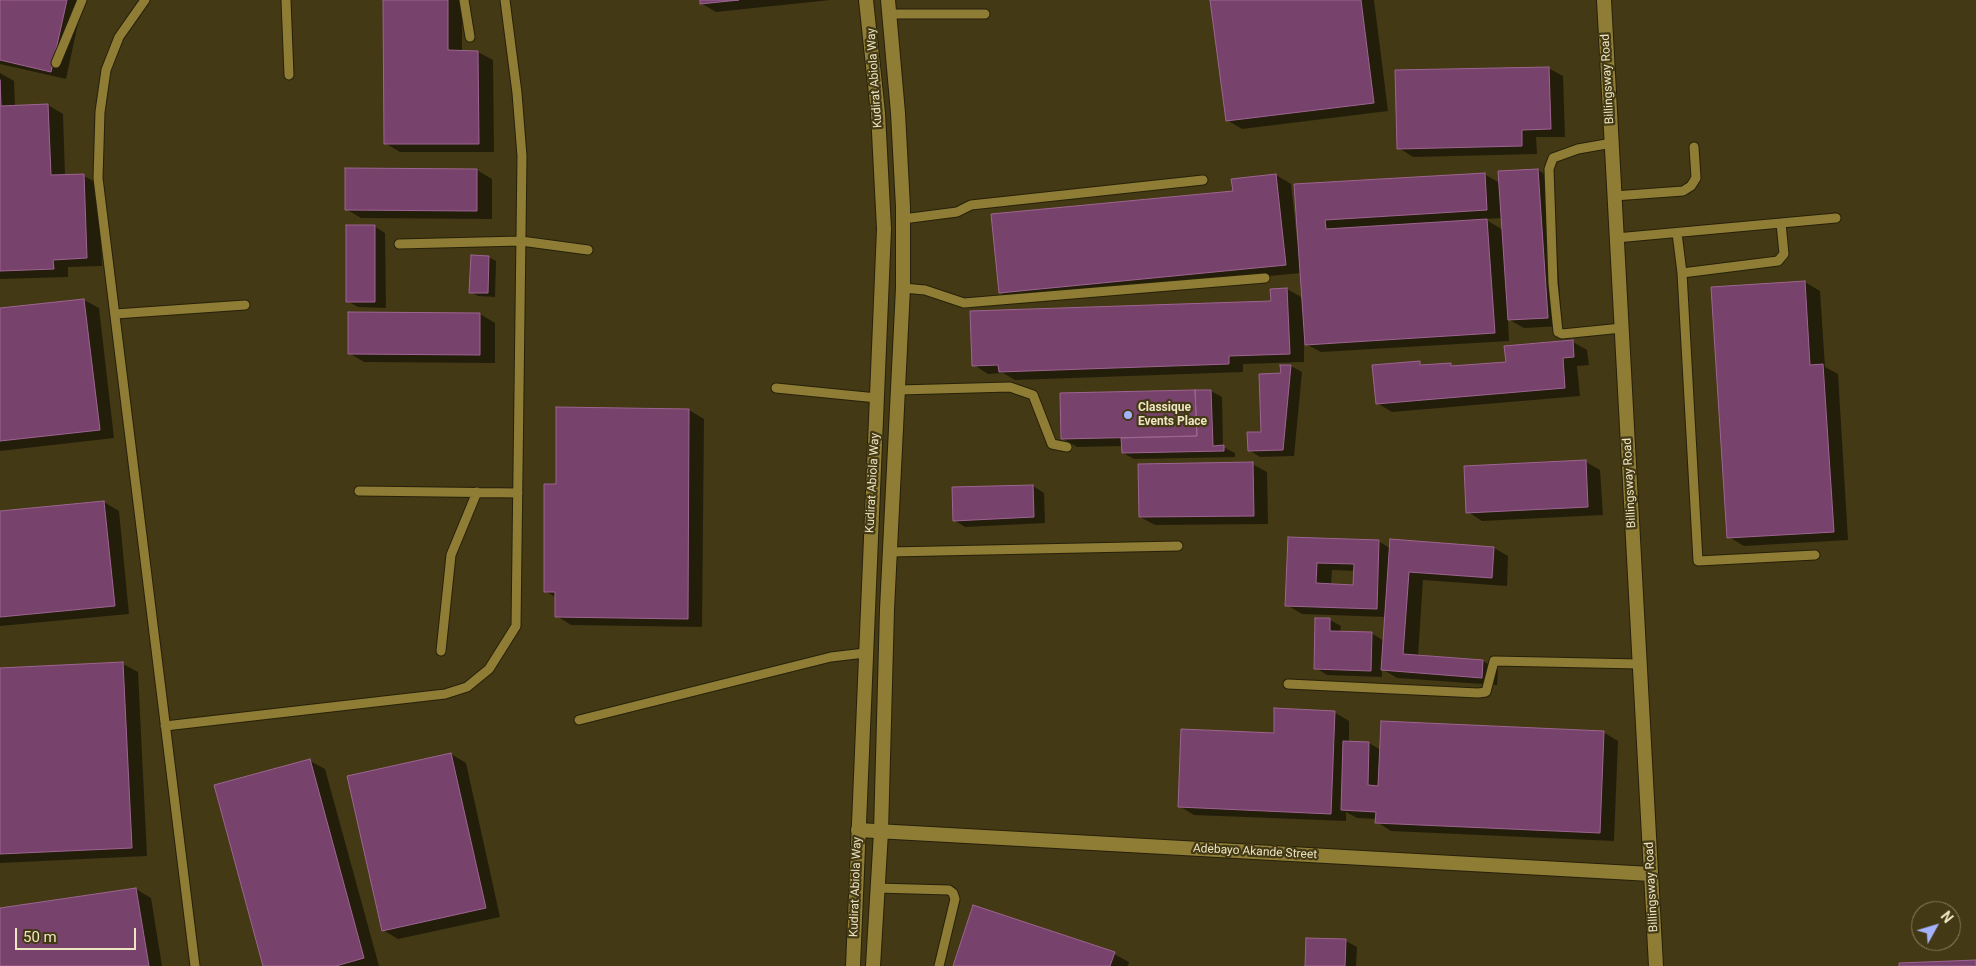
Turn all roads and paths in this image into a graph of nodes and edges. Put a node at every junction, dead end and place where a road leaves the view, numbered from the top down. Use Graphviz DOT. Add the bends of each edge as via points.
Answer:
graph roads {
  1 [pos="82,0"];
  2 [pos="145,0"];
  3 [pos="286,0"];
  4 [pos="464,0"];
  5 [pos="505,0"];
  6 [pos="866,0"];
  7 [pos="888,0"];
  8 [pos="1604,0"];
  9 [pos="891,14"];
  10 [pos="985,14"];
  11 [pos="470,37"];
  12 [pos="56,63"];
  13 [pos="289,75"];
  14 [pos="1612,143"];
  15 [pos="1694,147"];
  16 [pos="1203,180"];
  17 [pos="1614,196"];
  18 [pos="1836,218"];
  19 [pos="902,220"];
  20 [pos="1781,223"];
  21 [pos="1677,233"];
  22 [pos="1616,238"];
  23 [pos="521,241"];
  24 [pos="399,244"];
  25 [pos="588,250"];
  26 [pos="1682,273"];
  27 [pos="1265,278"];
  28 [pos="903,288"];
  29 [pos="245,305"];
  30 [pos="115,314"];
  31 [pos="1622,328"];
  32 [pos="776,388"];
  33 [pos="899,390"];
  34 [pos="877,398"];
  35 [pos="1068,446"];
  36 [pos="359,491"];
  37 [pos="477,492"];
  38 [pos="518,493"];
  39 [pos="1178,546"];
  40 [pos="890,552"];
  41 [pos="1815,555"];
  42 [pos="441,650"];
  43 [pos="865,654"];
  44 [pos="1640,664"];
  45 [pos="1288,684"];
  46 [pos="579,720"];
  47 [pos="165,726"];
  48 [pos="858,830"];
  49 [pos="881,832"];
  50 [pos="1651,874"];
  51 [pos="876,888"];
  52 [pos="195,966"];
  53 [pos="853,966"];
  54 [pos="873,966"];
  55 [pos="939,966"];
  56 [pos="1656,966"];
  1 -- 12 [label="lane"];
  2 -- 30 [label="lane" via="119,37 106,70 100,112 98,178"];
  3 -- 13 [label="lane"];
  4 -- 11 [label="lane"];
  5 -- 23 [label="lane" via="522,156"];
  6 -- 34 [label="main road, Kudirat Abiola Way" via="878,114 884,229"];
  7 -- 9 [label="main road, Kudirat Abiola Way"];
  8 -- 14 [label="main road, Billingsway Road"];
  9 -- 10 [label="lane"];
  9 -- 19 [label="main road, Kudirat Abiola Way"];
  14 -- 17 [label="main road, Billingsway Road"];
  14 -- 31 [label="lane" via="1578,149 1553,158 1549,169 1553,283 1558,332"];
  15 -- 17 [label="lane" via="1696,178 1683,191"];
  16 -- 19 [label="lane" via="971,205 957,212"];
  17 -- 22 [label="main road, Billingsway Road"];
  18 -- 20 [label="lane"];
  19 -- 28 [label="main road, Kudirat Abiola Way"];
  20 -- 21 [label="lane" via="1702,228"];
  20 -- 26 [label="lane" via="1784,254 1778,261"];
  21 -- 22 [label="lane"];
  21 -- 26 [label="lane"];
  22 -- 31 [label="main road, Billingsway Road"];
  23 -- 24 [label="lane"];
  23 -- 25 [label="lane"];
  23 -- 38 [label="lane"];
  26 -- 41 [label="lane" via="1698,561"];
  27 -- 28 [label="lane" via="964,303 925,290"];
  28 -- 33 [label="main road, Kudirat Abiola Way"];
  29 -- 30 [label="lane"];
  30 -- 47 [label="lane"];
  31 -- 44 [label="main road, Billingsway Road"];
  32 -- 34 [label="lane"];
  33 -- 35 [label="lane" via="1010,387 1033,395 1052,444"];
  33 -- 40 [label="main road, Kudirat Abiola Way"];
  34 -- 43 [label="main road, Kudirat Abiola Way"];
  36 -- 37 [label="lane"];
  37 -- 38 [label="lane"];
  37 -- 42 [label="lane" via="451,555"];
  38 -- 47 [label="lane" via="516,626 489,669 467,687 445,694"];
  39 -- 40 [label="lane"];
  40 -- 49 [label="main road, Kudirat Abiola Way"];
  43 -- 46 [label="lane" via="831,657"];
  43 -- 48 [label="main road, Kudirat Abiola Way"];
  44 -- 45 [label="lane" via="1494,661 1486,692 1478,693"];
  44 -- 50 [label="main road, Billingsway Road"];
  47 -- 52 [label="lane"];
  48 -- 49 [label="main road, Adebayo Akande Street"];
  48 -- 53 [label="main road, Kudirat Abiola Way"];
  49 -- 50 [label="main road, Adebayo Akande Street"];
  49 -- 51 [label="main road, Kudirat Abiola Way"];
  50 -- 56 [label="main road, Billingsway Road"];
  51 -- 54 [label="main road, Kudirat Abiola Way"];
  51 -- 55 [label="lane" via="949,890 953,893 955,899"];
}
